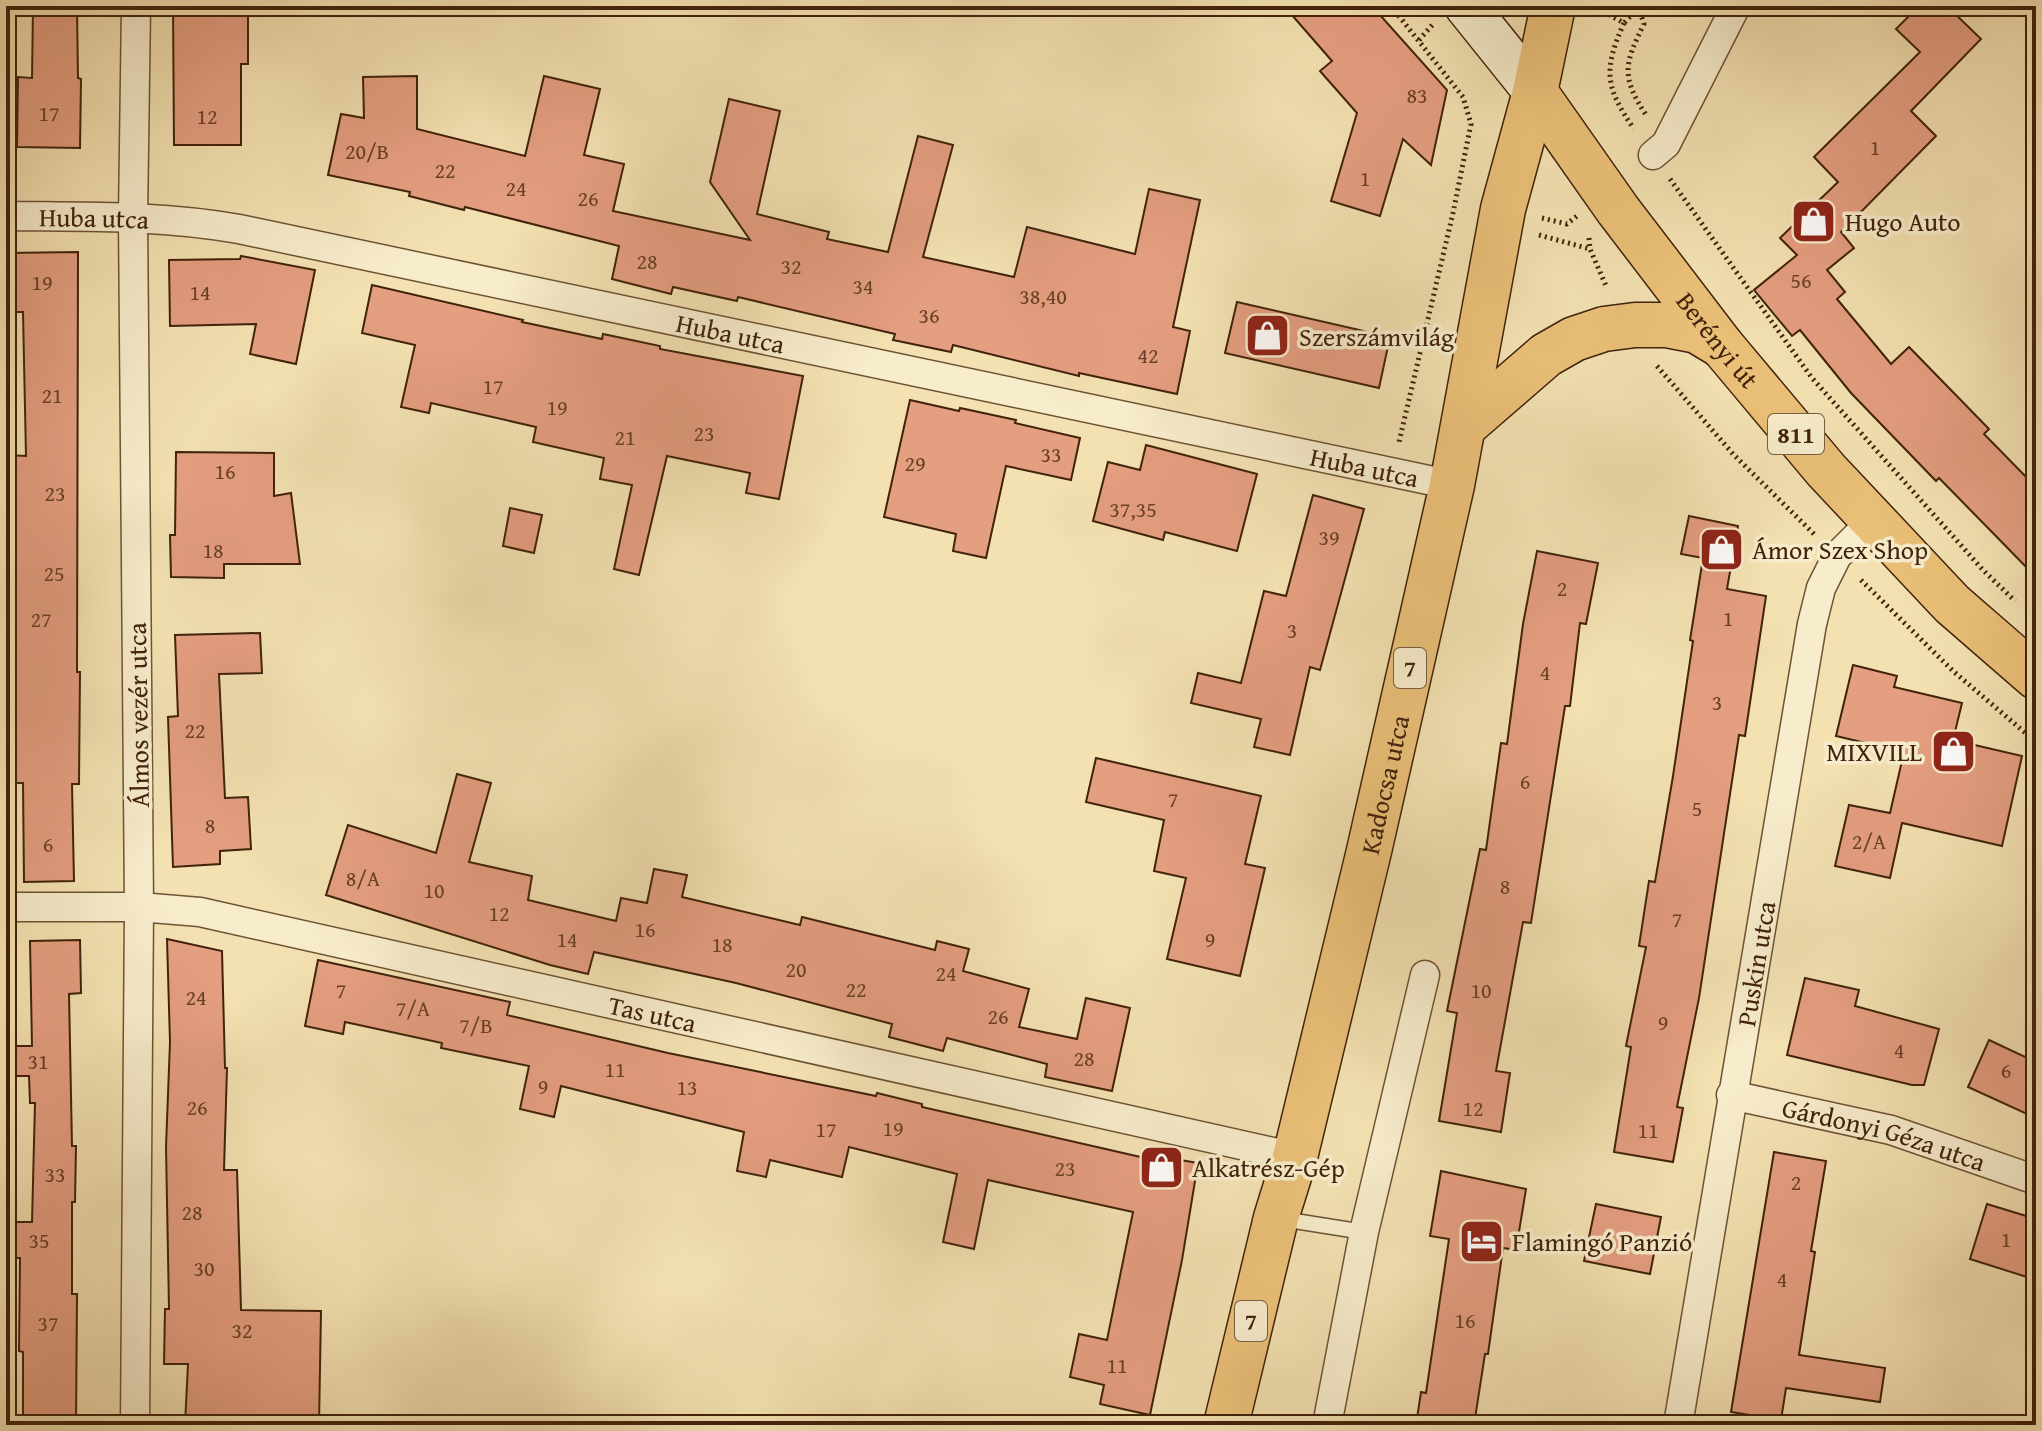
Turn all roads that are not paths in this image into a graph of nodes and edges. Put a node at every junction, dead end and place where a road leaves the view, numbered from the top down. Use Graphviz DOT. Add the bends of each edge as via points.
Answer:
graph roads {
  1 [pos="136,6"];
  2 [pos="1466,6"];
  3 [pos="1553,6"];
  4 [pos="1736,6"];
  5 [pos="1535,92"];
  6 [pos="1653,155"];
  7 [pos="6,216"];
  8 [pos="133,218"];
  9 [pos="1722,346"];
  10 [pos="1464,426"];
  11 [pos="1452,485"];
  12 [pos="1872,521"];
  13 [pos="2036,677"];
  14 [pos="6,907"];
  15 [pos="139,907"];
  16 [pos="1425,975"];
  17 [pos="1731,1095"];
  18 [pos="1295,1157"];
  19 [pos="2036,1180"];
  20 [pos="1276,1218"];
  21 [pos="1364,1232"];
  22 [pos="135,1425"];
  23 [pos="1226,1425"];
  24 [pos="1327,1425"];
  25 [pos="1678,1425"];
  1 -- 8 [label="street, Álmos vezér utca"];
  2 -- 5 [label="main road, Berényi út"];
  3 -- 5 [label="main road, 7"];
  4 -- 6 [label="street" via="1666,144"];
  5 -- 9 [label="main road, Berényi út / 811"];
  5 -- 10 [label="main road, Kadocsa utca / 7" via="1503,209"];
  7 -- 8 [label="street, Huba utca"];
  8 -- 11 [label="street, Huba utca" via="239,229"];
  8 -- 15 [label="street, Álmos vezér utca"];
  9 -- 10 [label="main road" via="1697,331 1666,325 1604,329 1546,355"];
  9 -- 12 [label="main road, Berényi út / 811"];
  10 -- 11 [label="main road, Kadocsa utca / 7"];
  11 -- 18 [label="main road, Kadocsa utca / 7"];
  12 -- 13 [label="main road, Berényi út / 811" via="1952,604"];
  12 -- 17 [label="street, Puskin utca" via="1837,556 1812,624"];
  14 -- 15 [label="street, Tas utca"];
  15 -- 18 [label="street, Tas utca" via="200,912"];
  15 -- 22 [label="street, Álmos vezér utca"];
  16 -- 21 [label="street"];
  17 -- 19 [label="street, Gárdonyi Géza utca" via="1891,1130"];
  17 -- 25 [label="street, Puskin utca"];
  18 -- 20 [label="main road, Kadocsa utca / 7"];
  20 -- 21 [label="lane"];
  20 -- 23 [label="main road, Kadocsa utca / 7"];
  21 -- 24 [label="street"];
}
